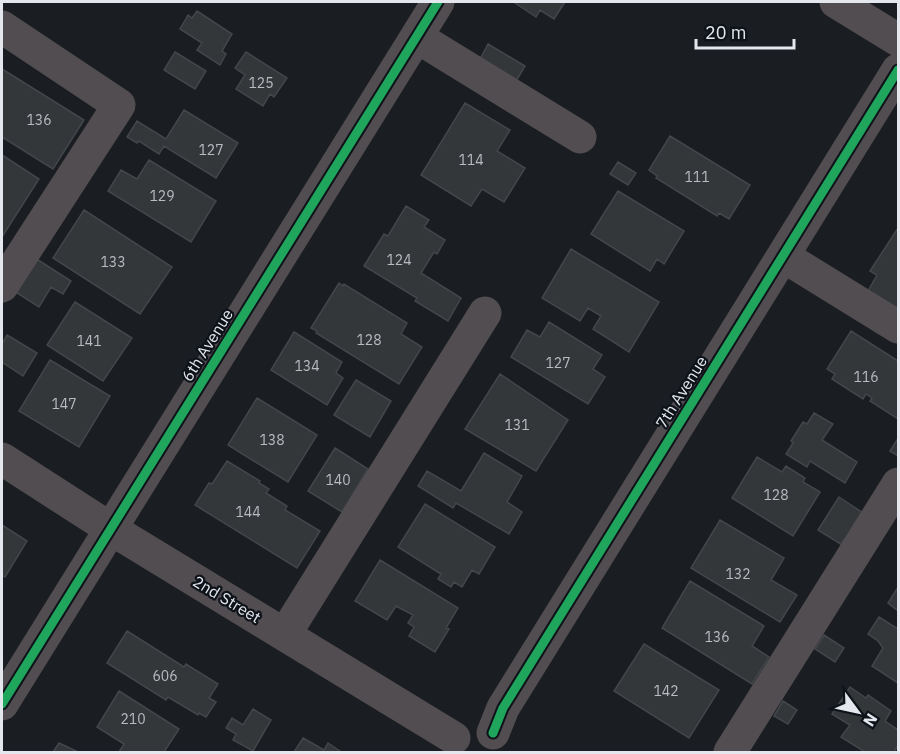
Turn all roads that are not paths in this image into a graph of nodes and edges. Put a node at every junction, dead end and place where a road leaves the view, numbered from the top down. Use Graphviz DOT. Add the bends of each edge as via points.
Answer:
graph roads {
  1 [pos="438,2"];
  2 [pos="836,2"];
  3 [pos="2,27"];
  4 [pos="417,37"];
  5 [pos="898,40"];
  6 [pos="898,70"];
  7 [pos="580,137"];
  8 [pos="783,256"];
  9 [pos="2,286"];
  10 [pos="485,313"];
  11 [pos="898,327"];
  12 [pos="2,459"];
  13 [pos="898,484"];
  14 [pos="111,528"];
  15 [pos="285,634"];
  16 [pos="2,705"];
  17 [pos="497,743"];
  18 [pos="452,745"];
  19 [pos="730,753"];
  1 -- 4 [label="street, 6th Avenue"];
  2 -- 5 [label="street"];
  3 -- 9 [label="street" via="119,105"];
  4 -- 7 [label="street"];
  4 -- 14 [label="street, 6th Avenue"];
  6 -- 8 [label="street, 7th Avenue"];
  8 -- 11 [label="street"];
  8 -- 17 [label="street, 7th Avenue" via="503,708"];
  10 -- 15 [label="street"];
  12 -- 14 [label="street, 2nd Street"];
  13 -- 19 [label="street"];
  14 -- 15 [label="street, 2nd Street"];
  14 -- 16 [label="street, 6th Avenue"];
  15 -- 18 [label="street, 2nd Street"];
  17 -- 18 [label="street" via="477,727 468,728"];
}
